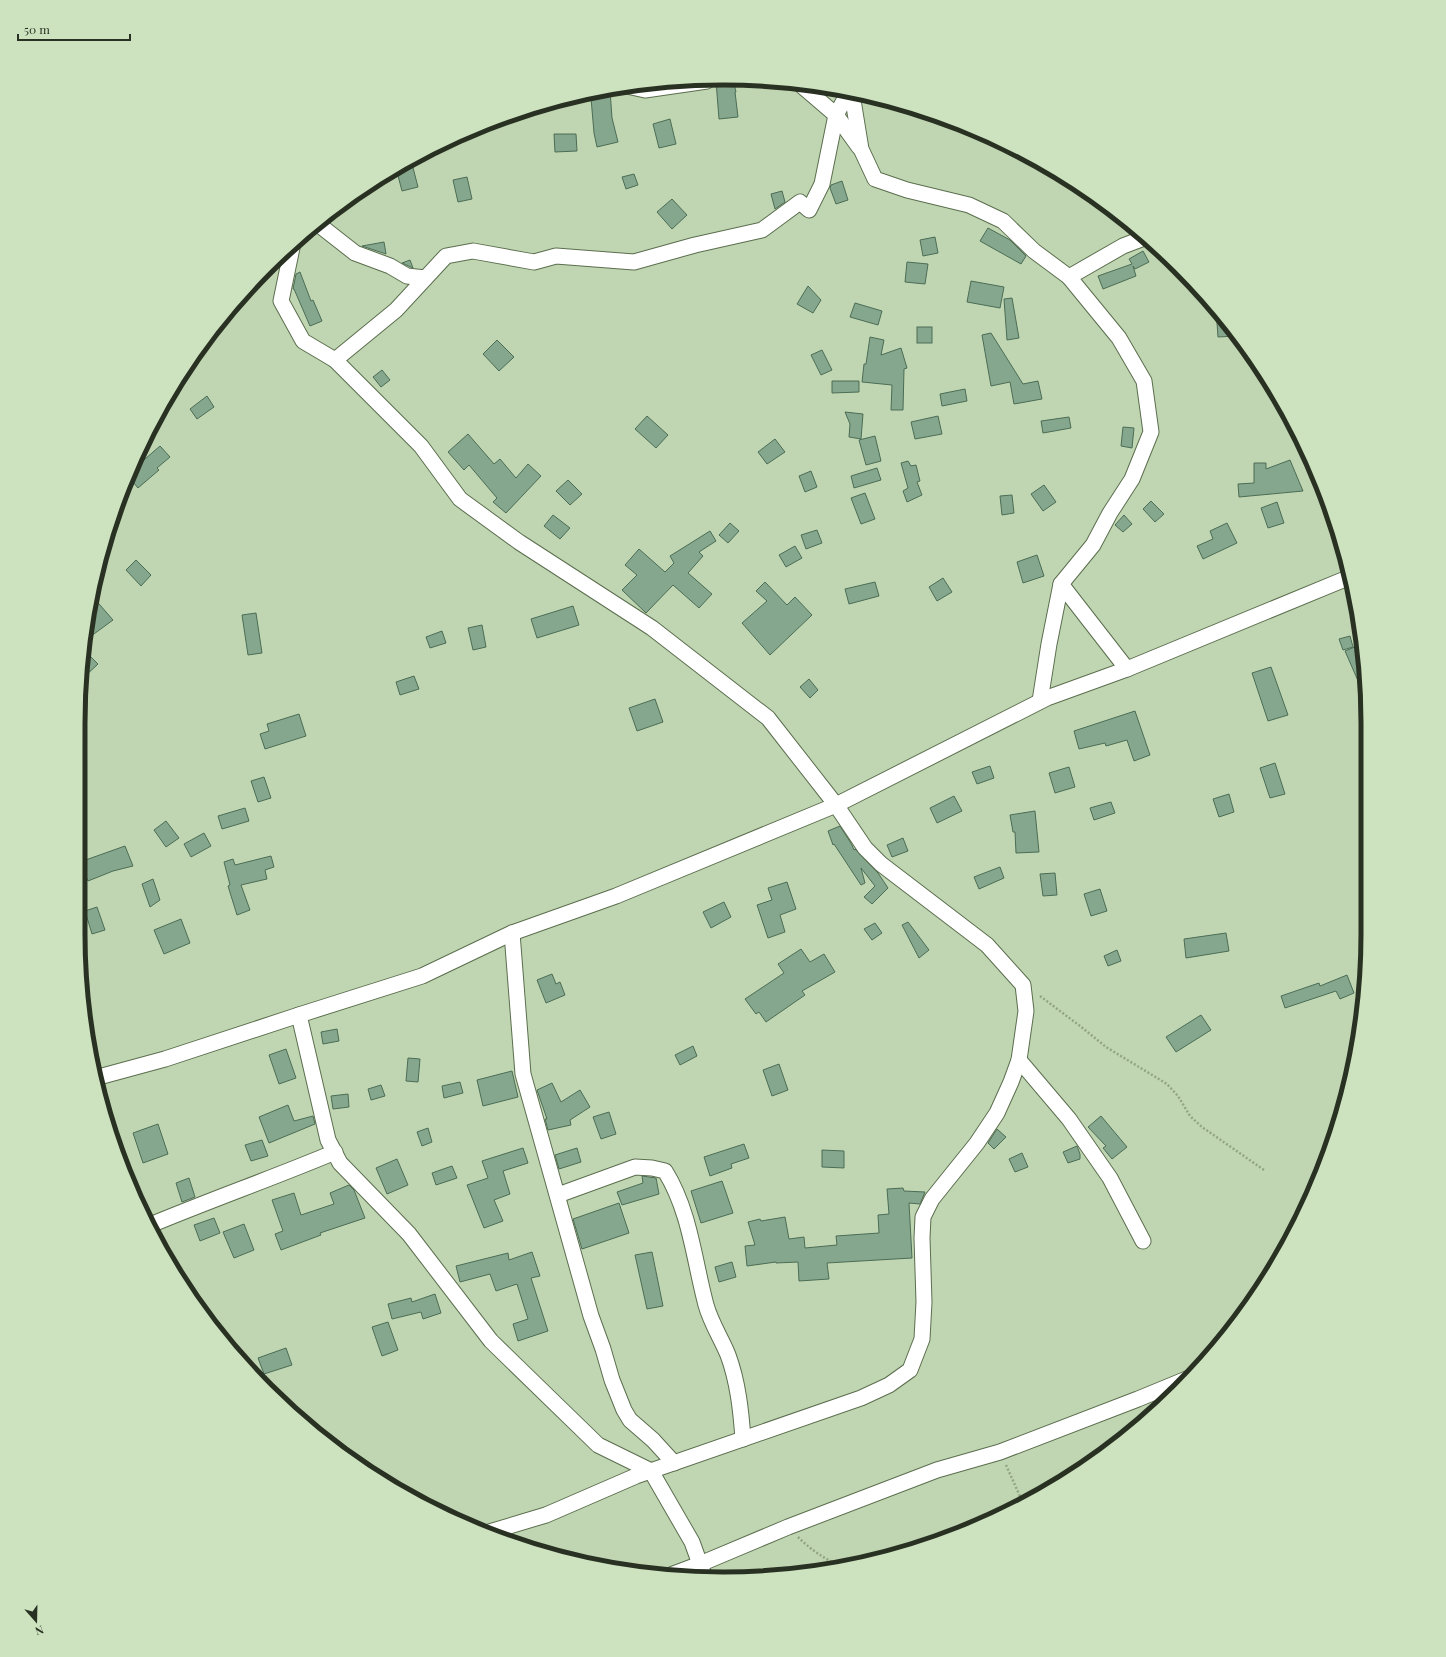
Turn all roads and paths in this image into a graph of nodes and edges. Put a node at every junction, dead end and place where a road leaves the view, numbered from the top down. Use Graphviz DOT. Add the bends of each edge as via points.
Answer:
graph roads {
  1 [pos="655,89"];
  2 [pos="643,90"];
  3 [pos="807,90"];
  4 [pos="846,97"];
  5 [pos="853,98"];
  6 [pos="836,114"];
  7 [pos="861,149"];
  8 [pos="322,227"];
  9 [pos="1140,240"];
  10 [pos="291,254"];
  11 [pos="1069,277"];
  12 [pos="425,278"];
  13 [pos="335,360"];
  14 [pos="1344,579"];
  15 [pos="1061,584"];
  16 [pos="1127,669"];
  17 [pos="1040,701"];
  18 [pos="836,805"];
  19 [pos="512,933"];
  20 [pos="1023,985"];
  21 [pos="299,1015"];
  22 [pos="1019,1060"];
  23 [pos="102,1076"];
  24 [pos="335,1152"];
  25 [pos="1264,1170"];
  26 [pos="558,1194"];
  27 [pos="155,1223"];
  28 [pos="1143,1241"];
  29 [pos="1161,1397"];
  30 [pos="743,1439"];
  31 [pos="1000,1452"];
  32 [pos="674,1463"];
  33 [pos="651,1471"];
  34 [pos="1021,1498"];
  35 [pos="788,1527"];
  36 [pos="497,1530"];
  37 [pos="831,1563"];
  38 [pos="702,1571"];
  1 -- 2 [label="street"];
  3 -- 6 [label="street"];
  4 -- 6 [label="street"];
  5 -- 7 [label="street"];
  6 -- 7 [label="street"];
  6 -- 12 [label="street" via="822,184 809,210 800,202 762,230 634,262 556,256 534,262 473,251 446,256"];
  7 -- 11 [label="street" via="875,179 907,190 969,205 1004,221 1034,251"];
  8 -- 12 [label="street" via="355,253 390,266 407,276"];
  9 -- 11 [label="street" via="1123,246"];
  10 -- 13 [label="street" via="281,301 303,341"];
  11 -- 15 [label="street" via="1119,338 1144,381 1151,432 1132,479 1093,545"];
  12 -- 13 [label="street" via="396,310"];
  13 -- 18 [label="street" via="421,446 460,499 519,542 652,628 768,718"];
  14 -- 16 [label="street"];
  15 -- 16 [label="street"];
  15 -- 17 [label="street"];
  16 -- 17 [label="street"];
  17 -- 18 [label="street"];
  18 -- 19 [label="street" via="616,896"];
  18 -- 20 [label="street" via="865,848 881,864 987,944"];
  19 -- 21 [label="street" via="422,976"];
  19 -- 26 [label="street" via="523,1074"];
  20 -- 22 [label="street" via="1026,1012"];
  20 -- 25 [label="path" via="1106,1047 1168,1084 1190,1116 1202,1127"];
  21 -- 23 [label="street" via="165,1059"];
  21 -- 24 [label="street" via="328,1140"];
  22 -- 28 [label="street" via="1069,1119 1110,1178"];
  22 -- 30 [label="street" via="997,1113 977,1143 932,1199 923,1217 922,1339 910,1370 889,1385 861,1398"];
  24 -- 27 [label="street"];
  24 -- 33 [label="street" via="340,1163 408,1234 491,1341 598,1445"];
  26 -- 30 [label="street" via="635,1168 665,1171 674,1185 709,1314 728,1357 740,1400"];
  26 -- 32 [label="street" via="589,1308 624,1410 630,1420"];
  29 -- 31 [label="street"];
  30 -- 32 [label="street"];
  31 -- 34 [label="path"];
  31 -- 35 [label="street" via="937,1470"];
  32 -- 33 [label="street"];
  33 -- 36 [label="street" via="546,1515"];
  33 -- 38 [label="street" via="692,1542"];
  35 -- 37 [label="path" via="807,1546"];
  35 -- 38 [label="street"];
}
